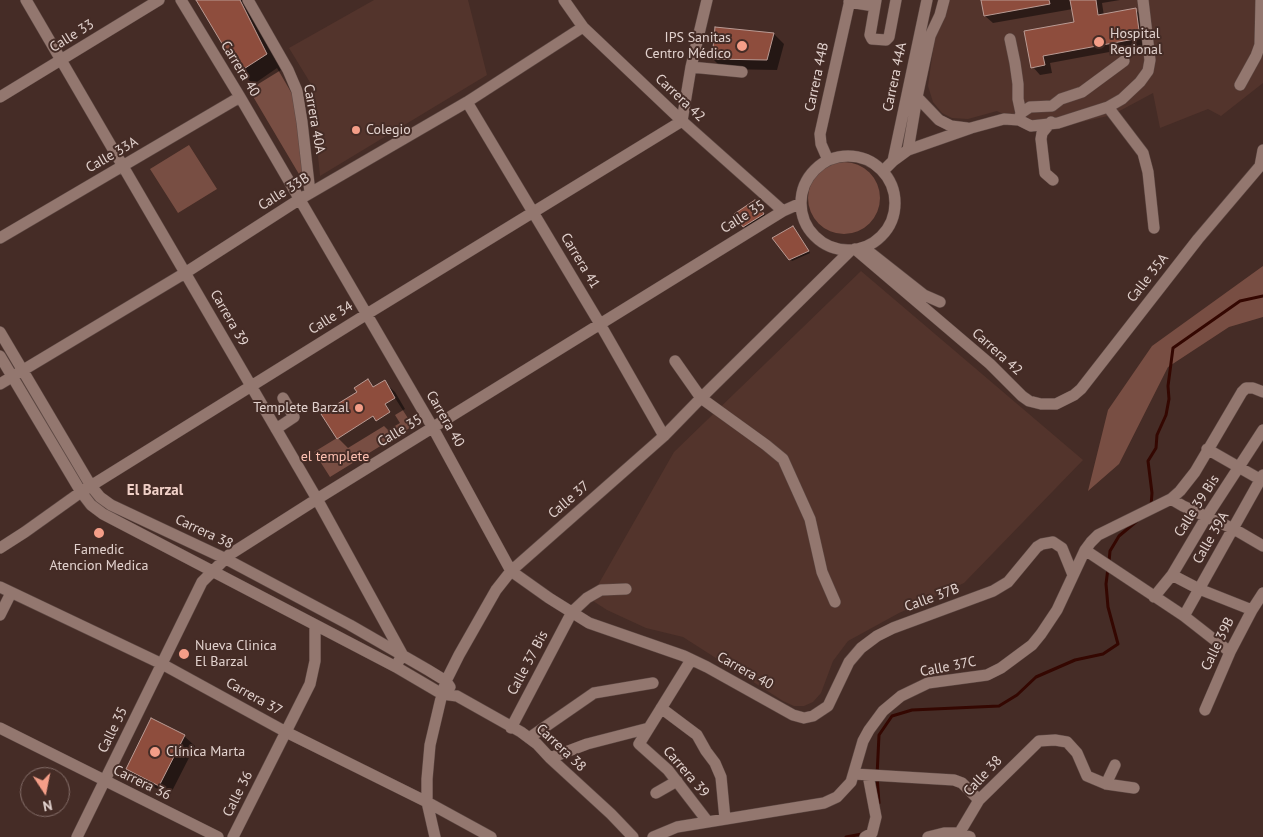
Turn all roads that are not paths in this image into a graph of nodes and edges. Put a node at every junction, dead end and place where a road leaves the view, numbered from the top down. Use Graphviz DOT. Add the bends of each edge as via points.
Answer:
graph roads {
  1 [pos="26,0"];
  2 [pos="159,0"];
  3 [pos="181,0"];
  4 [pos="248,0"];
  5 [pos="564,0"];
  6 [pos="707,0"];
  7 [pos="896,0"];
  8 [pos="927,0"];
  9 [pos="944,0"];
  10 [pos="1142,0"];
  11 [pos="1261,0"];
  12 [pos="850,1"];
  13 [pos="875,3"];
  14 [pos="583,26"];
  15 [pos="1010,39"];
  16 [pos="61,60"];
  17 [pos="1124,61"];
  18 [pos="691,67"];
  19 [pos="742,72"];
  20 [pos="1240,85"];
  21 [pos="0,97"];
  22 [pos="240,97"];
  23 [pos="917,97"];
  24 [pos="467,102"];
  25 [pos="1052,106"];
  26 [pos="1108,107"];
  27 [pos="1020,116"];
  28 [pos="682,121"];
  29 [pos="1051,123"];
  30 [pos="971,128"];
  31 [pos="908,150"];
  32 [pos="1263,150"];
  33 [pos="828,160"];
  34 [pos="892,160"];
  35 [pos="1261,165"];
  36 [pos="122,166"];
  37 [pos="883,172"];
  38 [pos="1053,180"];
  39 [pos="305,196"];
  40 [pos="801,204"];
  41 [pos="783,210"];
  42 [pos="534,212"];
  43 [pos="1154,228"];
  44 [pos="0,238"];
  45 [pos="856,249"];
  46 [pos="185,273"];
  47 [pos="940,302"];
  48 [pos="366,314"];
  49 [pos="600,324"];
  50 [pos="0,332"];
  51 [pos="0,356"];
  52 [pos="675,361"];
  53 [pos="17,373"];
  54 [pos="0,384"];
  55 [pos="251,386"];
  56 [pos="1263,392"];
  57 [pos="283,398"];
  58 [pos="701,398"];
  59 [pos="1056,404"];
  60 [pos="433,428"];
  61 [pos="276,430"];
  62 [pos="1263,430"];
  63 [pos="664,436"];
  64 [pos="1207,449"];
  65 [pos="1240,467"];
  66 [pos="1262,478"];
  67 [pos="86,489"];
  68 [pos="317,499"];
  69 [pos="1171,499"];
  70 [pos="1207,516"];
  71 [pos="1234,528"];
  72 [pos="1263,546"];
  73 [pos="0,548"];
  74 [pos="1085,550"];
  75 [pos="226,559"];
  76 [pos="214,571"];
  77 [pos="511,571"];
  78 [pos="1073,574"];
  79 [pos="1172,575"];
  80 [pos="0,587"];
  81 [pos="626,589"];
  82 [pos="1199,589"];
  83 [pos="12,593"];
  84 [pos="1263,593"];
  85 [pos="1154,597"];
  86 [pos="835,602"];
  87 [pos="1252,610"];
  88 [pos="572,612"];
  89 [pos="0,615"];
  90 [pos="1184,616"];
  91 [pos="316,626"];
  92 [pos="1230,652"];
  93 [pos="402,654"];
  94 [pos="691,660"];
  95 [pos="162,664"];
  96 [pos="396,667"];
  97 [pos="446,681"];
  98 [pos="653,683"];
  99 [pos="442,694"];
  100 [pos="457,696"];
  101 [pos="661,708"];
  102 [pos="1205,710"];
  103 [pos="804,718"];
  104 [pos="0,728"];
  105 [pos="511,728"];
  106 [pos="649,728"];
  107 [pos="286,732"];
  108 [pos="529,738"];
  109 [pos="550,758"];
  110 [pos="1115,766"];
  111 [pos="854,774"];
  112 [pos="870,775"];
  113 [pos="677,781"];
  114 [pos="104,782"];
  115 [pos="1106,784"];
  116 [pos="1134,788"];
  117 [pos="656,793"];
  118 [pos="979,800"];
  119 [pos="427,802"];
  120 [pos="725,819"];
  121 [pos="708,822"];
  122 [pos="958,835"];
  123 [pos="77,837"];
  124 [pos="218,837"];
  125 [pos="233,837"];
  126 [pos="435,837"];
  127 [pos="491,837"];
  128 [pos="633,837"];
  129 [pos="653,837"];
  130 [pos="865,837"];
  131 [pos="928,837"];
  132 [pos="970,837"];
  1 -- 16 [label="street, Carrera 39"];
  2 -- 16 [label="street, Calle 33"];
  3 -- 22 [label="street, Carrera 40"];
  4 -- 39 [label="street, Carrera 40A" via="297,91 302,122"];
  5 -- 14 [label="street, Carrera 42"];
  6 -- 18 [label="street"];
  7 -- 13 [label="street" via="886,40 870,37"];
  8 -- 34 [label="street, Carrera 44A"];
  9 -- 23 [label="street" via="930,36"];
  10 -- 26 [label="street" via="1150,60 1148,71 1122,99"];
  11 -- 20 [label="street" via="1260,45"];
  12 -- 13 [label="street"];
  12 -- 33 [label="street, Carrera 44B" via="820,134"];
  14 -- 24 [label="street, Calle 33B"];
  14 -- 28 [label="street, Carrera 42"];
  15 -- 27 [label="street" via="1016,63"];
  16 -- 21 [label="street, Calle 33"];
  16 -- 36 [label="street, Carrera 39"];
  17 -- 25 [label="street" via="1082,92 1061,99"];
  18 -- 19 [label="street"];
  18 -- 28 [label="street"];
  22 -- 36 [label="street, Calle 33A"];
  22 -- 39 [label="street, Carrera 40"];
  23 -- 30 [label="street" via="944,123"];
  23 -- 31 [label="street"];
  24 -- 39 [label="street, Calle 33B"];
  24 -- 42 [label="street, Carrera 41"];
  25 -- 27 [label="street" via="1030,108"];
  25 -- 29 [label="street"];
  26 -- 29 [label="street" via="1068,121"];
  26 -- 43 [label="street" via="1143,153"];
  27 -- 29 [label="street" via="1031,126"];
  27 -- 30 [label="street"];
  28 -- 41 [label="street, Carrera 42"];
  28 -- 42 [label="street, Calle 34"];
  29 -- 38 [label="street" via="1041,139 1045,172"];
  30 -- 31 [label="street"];
  31 -- 34 [label="street"];
  32 -- 35 [label="street"];
  33 -- 37 [label="street" via="841,156 857,157 871,162"];
  33 -- 40 [label="street" via="809,176"];
  34 -- 37 [label="street"];
  35 -- 59 [label="street, Calle 35A" via="1198,239 1081,389"];
  36 -- 44 [label="street, Calle 33A"];
  36 -- 46 [label="street, Carrera 39"];
  37 -- 45 [label="street" via="892,184 894,215 882,235"];
  39 -- 46 [label="street, Calle 33B"];
  39 -- 48 [label="street, Carrera 40"];
  40 -- 41 [label="street, Calle 35"];
  40 -- 45 [label="street" via="803,218 814,236 839,250"];
  41 -- 49 [label="street, Calle 35"];
  42 -- 48 [label="street, Calle 34"];
  42 -- 49 [label="street, Carrera 41"];
  45 -- 47 [label="street" via="924,295"];
  45 -- 58 [label="street, Calle 37"];
  45 -- 59 [label="street, Carrera 42" via="990,364 1022,396 1041,404"];
  46 -- 53 [label="street, Calle 33B"];
  46 -- 55 [label="street, Carrera 39"];
  48 -- 55 [label="street, Calle 34"];
  48 -- 60 [label="street, Carrera 40"];
  49 -- 60 [label="street, Calle 35"];
  49 -- 63 [label="street, Carrera 41"];
  50 -- 53 [label="street, Carrera 38"];
  51 -- 53 [label="street, Carrera 38"];
  52 -- 58 [label="street"];
  53 -- 54 [label="street, Calle 33B"];
  53 -- 67 [label="street, Carrera 38"];
  55 -- 61 [label="street, Carrera 39"];
  55 -- 67 [label="street, Calle 34"];
  56 -- 64 [label="street, Calle 37C" via="1246,388 1242,392"];
  57 -- 61 [label="street" via="294,417"];
  58 -- 63 [label="street, Calle 37"];
  58 -- 86 [label="street" via="783,459 810,519 822,572"];
  60 -- 68 [label="street, Calle 35"];
  60 -- 77 [label="street, Carrera 40"];
  61 -- 68 [label="street, Carrera 39"];
  62 -- 65 [label="street, Calle 39 Bis"];
  63 -- 77 [label="street, Calle 37"];
  64 -- 65 [label="street"];
  64 -- 69 [label="street, Calle 37C" via="1189,480"];
  65 -- 66 [label="street"];
  65 -- 70 [label="street, Calle 39 Bis"];
  66 -- 71 [label="street, Calle 39A"];
  67 -- 73 [label="street, Calle 34"];
  67 -- 75 [label="street, Carrera 38" via="110,505"];
  67 -- 76 [label="street, Carrera 38" via="91,505 103,514"];
  68 -- 75 [label="street, Calle 35"];
  68 -- 93 [label="street, Carrera 39"];
  69 -- 70 [label="street"];
  69 -- 74 [label="street, Calle 37C" via="1098,535"];
  70 -- 71 [label="street"];
  70 -- 79 [label="street, Calle 39 Bis"];
  71 -- 72 [label="street"];
  71 -- 82 [label="street, Calle 39A"];
  74 -- 78 [label="street, Calle 37C"];
  74 -- 85 [label="street"];
  75 -- 76 [label="street, Calle 35"];
  75 -- 93 [label="street, Carrera 38"];
  76 -- 91 [label="street, Carrera 38"];
  76 -- 95 [label="street, Calle 35" via="202,582"];
  77 -- 88 [label="street, Carrera 40"];
  77 -- 97 [label="street, Calle 37" via="496,590"];
  78 -- 103 [label="street, Calle 37B" via="1062,548 1053,542 1042,544 1008,582 993,591 877,636 849,662 828,706"];
  78 -- 111 [label="street, Calle 37C" via="1045,628 1032,645 1012,661 987,675 928,683 883,711 863,741"];
  79 -- 82 [label="street"];
  79 -- 85 [label="street, Calle 39 Bis"];
  80 -- 83 [label="street, Carrera 37"];
  81 -- 88 [label="street" via="601,590"];
  82 -- 87 [label="street"];
  82 -- 90 [label="street, Calle 39A"];
  83 -- 89 [label="street"];
  83 -- 95 [label="street, Carrera 37"];
  84 -- 87 [label="street, Calle 39B"];
  85 -- 90 [label="street"];
  87 -- 92 [label="street, Calle 39B"];
  88 -- 94 [label="street, Carrera 40" via="589,623"];
  88 -- 105 [label="street, Calle 37 Bis"];
  90 -- 92 [label="street"];
  91 -- 96 [label="street, Carrera 38"];
  91 -- 107 [label="street, Calle 36" via="310,684"];
  92 -- 102 [label="street, Calle 39B"];
  93 -- 96 [label="street"];
  93 -- 97 [label="street, Carrera 38"];
  94 -- 101 [label="street"];
  94 -- 103 [label="street, Carrera 40" via="792,715"];
  95 -- 107 [label="street, Carrera 37"];
  95 -- 114 [label="street, Calle 35"];
  96 -- 99 [label="street, Carrera 38"];
  97 -- 99 [label="street, Calle 37"];
  97 -- 100 [label="street, Carrera 38"];
  98 -- 108 [label="street" via="594,693"];
  99 -- 100 [label="street, Carrera 38"];
  99 -- 119 [label="street, Calle 37" via="430,745"];
  100 -- 105 [label="street, Carrera 38"];
  101 -- 106 [label="street"];
  101 -- 120 [label="street" via="697,735 715,763 721,777"];
  104 -- 114 [label="street, Carrera 36"];
  105 -- 108 [label="street, Carrera 38"];
  106 -- 109 [label="street" via="587,744"];
  106 -- 113 [label="street, Carrera 39" via="639,744"];
  107 -- 119 [label="street, Carrera 37"];
  107 -- 125 [label="street, Calle 36"];
  108 -- 109 [label="street, Carrera 38"];
  109 -- 128 [label="street, Carrera 38"];
  110 -- 115 [label="street"];
  111 -- 112 [label="street"];
  111 -- 120 [label="street, Calle 37C" via="842,793 824,803"];
  112 -- 118 [label="street" via="954,780 962,783"];
  112 -- 130 [label="street" via="876,817 872,832"];
  113 -- 117 [label="street"];
  113 -- 121 [label="street, Carrera 39"];
  114 -- 123 [label="street, Calle 35"];
  114 -- 124 [label="street, Carrera 36"];
  115 -- 116 [label="street"];
  115 -- 118 [label="street, Calle 38" via="1085,773 1077,753 1067,742 1039,741"];
  118 -- 122 [label="street, Calle 38"];
  119 -- 126 [label="street, Calle 37"];
  119 -- 127 [label="street, Carrera 37"];
  120 -- 121 [label="street, Calle 37C"];
  121 -- 129 [label="street, Calle 37C" via="677,827"];
  122 -- 131 [label="street" via="944,833"];
  122 -- 132 [label="street"];
}
